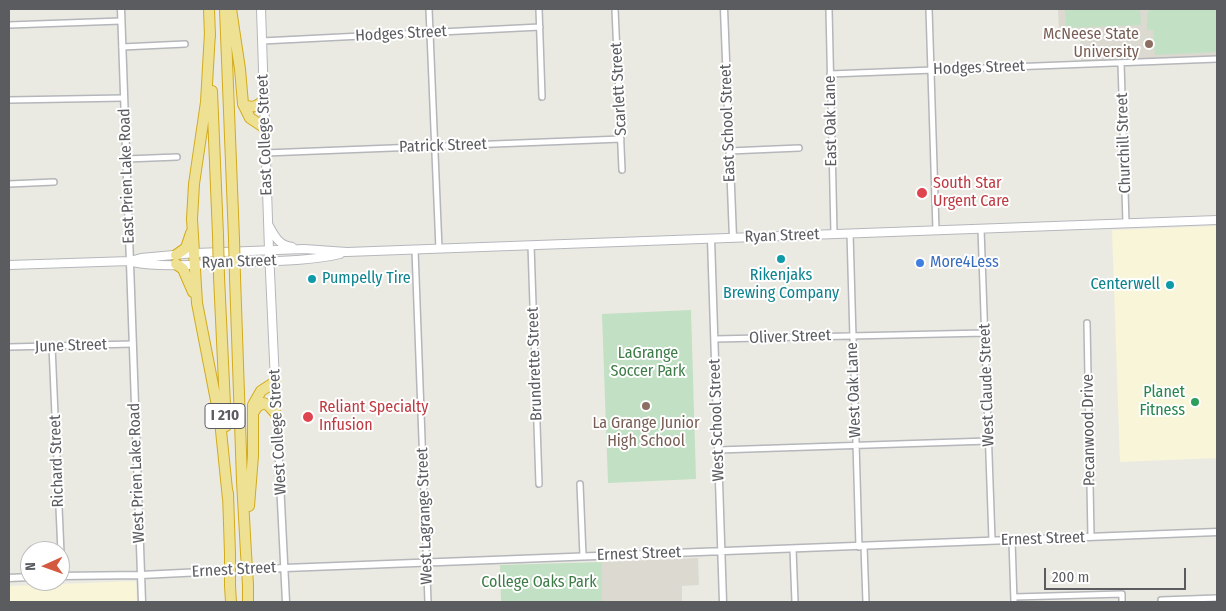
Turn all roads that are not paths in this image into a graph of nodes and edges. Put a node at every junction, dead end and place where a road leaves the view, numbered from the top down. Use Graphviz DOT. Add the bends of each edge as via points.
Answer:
graph roads {
  1 [pos="121,9"];
  2 [pos="209,9"];
  3 [pos="225,9"];
  4 [pos="231,9"];
  5 [pos="261,9"];
  6 [pos="429,9"];
  7 [pos="539,9"];
  8 [pos="615,9"];
  9 [pos="724,9"];
  10 [pos="828,9"];
  11 [pos="929,9"];
  12 [pos="121,21"];
  13 [pos="9,25"];
  14 [pos="540,27"];
  15 [pos="210,32"];
  16 [pos="430,33"];
  17 [pos="262,41"];
  18 [pos="185,44"];
  19 [pos="122,47"];
  20 [pos="1217,59"];
  21 [pos="1121,63"];
  22 [pos="931,69"];
  23 [pos="830,74"];
  24 [pos="542,97"];
  25 [pos="124,98"];
  26 [pos="9,100"];
  27 [pos="264,100"];
  28 [pos="243,104"];
  29 [pos="265,128"];
  30 [pos="621,139"];
  31 [pos="435,146"];
  32 [pos="799,148"];
  33 [pos="729,150"];
  34 [pos="266,153"];
  35 [pos="177,157"];
  36 [pos="126,159"];
  37 [pos="622,170"];
  38 [pos="54,182"];
  39 [pos="9,184"];
  40 [pos="192,220"];
  41 [pos="1217,220"];
  42 [pos="268,223"];
  43 [pos="1126,223"];
  44 [pos="981,229"];
  45 [pos="936,230"];
  46 [pos="834,234"];
  47 [pos="850,234"];
  48 [pos="733,238"];
  49 [pos="711,239"];
  50 [pos="531,245"];
  51 [pos="304,249"];
  52 [pos="439,249"];
  53 [pos="269,250"];
  54 [pos="415,250"];
  55 [pos="347,252"];
  56 [pos="195,253"];
  57 [pos="176,259"];
  58 [pos="130,261"];
  59 [pos="269,261"];
  60 [pos="196,264"];
  61 [pos="9,265"];
  62 [pos="198,309"];
  63 [pos="1087,323"];
  64 [pos="985,333"];
  65 [pos="852,335"];
  66 [pos="715,339"];
  67 [pos="133,344"];
  68 [pos="52,346"];
  69 [pos="9,348"];
  70 [pos="275,382"];
  71 [pos="253,414"];
  72 [pos="277,415"];
  73 [pos="988,441"];
  74 [pos="856,445"];
  75 [pos="718,450"];
  76 [pos="539,484"];
  77 [pos="580,484"];
  78 [pos="228,499"];
  79 [pos="1217,532"];
  80 [pos="1091,537"];
  81 [pos="992,540"];
  82 [pos="1012,540"];
  83 [pos="60,541"];
  84 [pos="246,542"];
  85 [pos="861,546"];
  86 [pos="793,548"];
  87 [pos="722,551"];
  88 [pos="583,556"];
  89 [pos="427,562"];
  90 [pos="284,568"];
  91 [pos="141,574"];
  92 [pos="70,576"];
  93 [pos="1217,598"];
  94 [pos="1014,600"];
  95 [pos="1161,600"];
  96 [pos="142,602"];
  97 [pos="231,602"];
  98 [pos="248,602"];
  99 [pos="286,602"];
  100 [pos="428,602"];
  101 [pos="723,602"];
  102 [pos="794,602"];
  103 [pos="866,602"];
  104 [pos="1122,602"];
  1 -- 12 [label="street, East Prien Lake Road"];
  2 -- 15 [label="highway, I 210"];
  3 -- 84 [label="highway, I 210, bridge"];
  4 -- 28 [label="highway"];
  5 -- 17 [label="main road, East College Street"];
  6 -- 16 [label="street"];
  7 -- 14 [label="street"];
  8 -- 30 [label="street, Scarlett Street"];
  9 -- 33 [label="street, East School Street"];
  10 -- 23 [label="street, East Oak Lane"];
  11 -- 22 [label="street"];
  12 -- 13 [label="street"];
  12 -- 19 [label="street, East Prien Lake Road"];
  14 -- 16 [label="street, Hodges Street"];
  14 -- 24 [label="street"];
  15 -- 40 [label="highway" via="206,102"];
  15 -- 78 [label="highway, I 210, bridge"];
  16 -- 17 [label="street, Hodges Street"];
  16 -- 31 [label="street"];
  17 -- 27 [label="main road, East College Street"];
  18 -- 19 [label="street"];
  19 -- 25 [label="street, East Prien Lake Road"];
  20 -- 21 [label="street, Hodges Street"];
  21 -- 22 [label="street, Hodges Street"];
  21 -- 43 [label="street, Churchill Street"];
  22 -- 23 [label="street, Hodges Street"];
  22 -- 45 [label="street"];
  23 -- 46 [label="street, East Oak Lane"];
  25 -- 26 [label="street"];
  25 -- 36 [label="street, East Prien Lake Road"];
  27 -- 28 [label="highway" via="254,107"];
  27 -- 29 [label="main road, East College Street"];
  28 -- 29 [label="highway" via="250,118"];
  29 -- 34 [label="main road, East College Street"];
  30 -- 31 [label="street, Patrick Street"];
  30 -- 37 [label="street, Scarlett Street"];
  31 -- 34 [label="street, Patrick Street"];
  31 -- 52 [label="street"];
  32 -- 33 [label="street"];
  33 -- 48 [label="street, East School Street"];
  34 -- 42 [label="main road, East College Street"];
  35 -- 36 [label="street"];
  36 -- 58 [label="street, East Prien Lake Road"];
  38 -- 39 [label="street"];
  40 -- 56 [label="highway"];
  40 -- 57 [label="highway" via="189,242"];
  41 -- 43 [label="main road, Ryan Street"];
  42 -- 51 [label="main road" via="281,243"];
  42 -- 53 [label="main road, East College Street"];
  43 -- 44 [label="main road, Ryan Street"];
  44 -- 45 [label="main road, Ryan Street"];
  44 -- 64 [label="street, West Claude Street"];
  45 -- 47 [label="main road, Ryan Street"];
  46 -- 47 [label="main road, Ryan Street"];
  46 -- 48 [label="main road, Ryan Street"];
  47 -- 65 [label="street, West Oak Lane"];
  48 -- 49 [label="main road, Ryan Street"];
  49 -- 50 [label="main road, Ryan Street"];
  49 -- 66 [label="street, West School Street"];
  50 -- 52 [label="main road, Ryan Street"];
  50 -- 76 [label="street, Brundrette Street"];
  51 -- 53 [label="main road, Ryan Street"];
  51 -- 55 [label="main road, Ryan Street"];
  52 -- 54 [label="main road, Ryan Street"];
  53 -- 56 [label="main road, Ryan Street"];
  53 -- 59 [label="main road, East College Street"];
  54 -- 55 [label="main road, Ryan Street"];
  54 -- 89 [label="street, West Lagrange Street"];
  55 -- 59 [label="main road, Ryan Street"];
  56 -- 57 [label="main road, Ryan Street"];
  56 -- 60 [label="highway"];
  57 -- 58 [label="main road, Ryan Street"];
  57 -- 60 [label="main road, Ryan Street"];
  57 -- 62 [label="highway" via="188,276"];
  58 -- 61 [label="main road, Ryan Street"];
  58 -- 67 [label="street, East Prien Lake Road"];
  59 -- 60 [label="main road, Ryan Street"];
  59 -- 70 [label="main road, West College Street"];
  60 -- 62 [label="highway"];
  62 -- 78 [label="highway" via="220,421"];
  63 -- 80 [label="street, Pecanwood Drive"];
  64 -- 65 [label="street, Oliver Street"];
  64 -- 73 [label="street, West Claude Street"];
  65 -- 66 [label="street, Oliver Street"];
  65 -- 74 [label="street, West Oak Lane"];
  66 -- 75 [label="street, West School Street"];
  67 -- 68 [label="street, June Street"];
  67 -- 91 [label="street, West Prien Lake Road"];
  68 -- 69 [label="street, June Street"];
  68 -- 83 [label="street, Richard Street"];
  70 -- 71 [label="highway" via="256,398"];
  70 -- 72 [label="street, West College Street"];
  71 -- 72 [label="highway" via="257,406 264,403"];
  71 -- 84 [label="highway"];
  72 -- 90 [label="street, West College Street"];
  73 -- 74 [label="street"];
  73 -- 81 [label="street, West Claude Street"];
  74 -- 75 [label="street"];
  74 -- 85 [label="street, West Oak Lane"];
  75 -- 87 [label="street, West School Street"];
  77 -- 88 [label="street"];
  78 -- 97 [label="highway, I 210, bridge"];
  79 -- 80 [label="street, Ernest Street"];
  80 -- 82 [label="street, Ernest Street"];
  81 -- 82 [label="street, Ernest Street"];
  81 -- 85 [label="street, Ernest Street"];
  82 -- 94 [label="street"];
  84 -- 98 [label="highway, I 210, bridge"];
  85 -- 86 [label="street, Ernest Street"];
  85 -- 103 [label="street, West Oak Lane"];
  86 -- 87 [label="street, Ernest Street"];
  86 -- 102 [label="street"];
  87 -- 88 [label="street, Ernest Street"];
  87 -- 101 [label="street, West School Street"];
  88 -- 89 [label="street, Ernest Street"];
  89 -- 90 [label="street, Ernest Street"];
  89 -- 100 [label="street, West Lagrange Street"];
  90 -- 91 [label="street, Ernest Street"];
  90 -- 99 [label="street, West College Street"];
  91 -- 92 [label="street, Ernest Street"];
  91 -- 96 [label="street, West Prien Lake Road"];
  93 -- 95 [label="street"];
  94 -- 104 [label="street" via="1122,594"];
}
